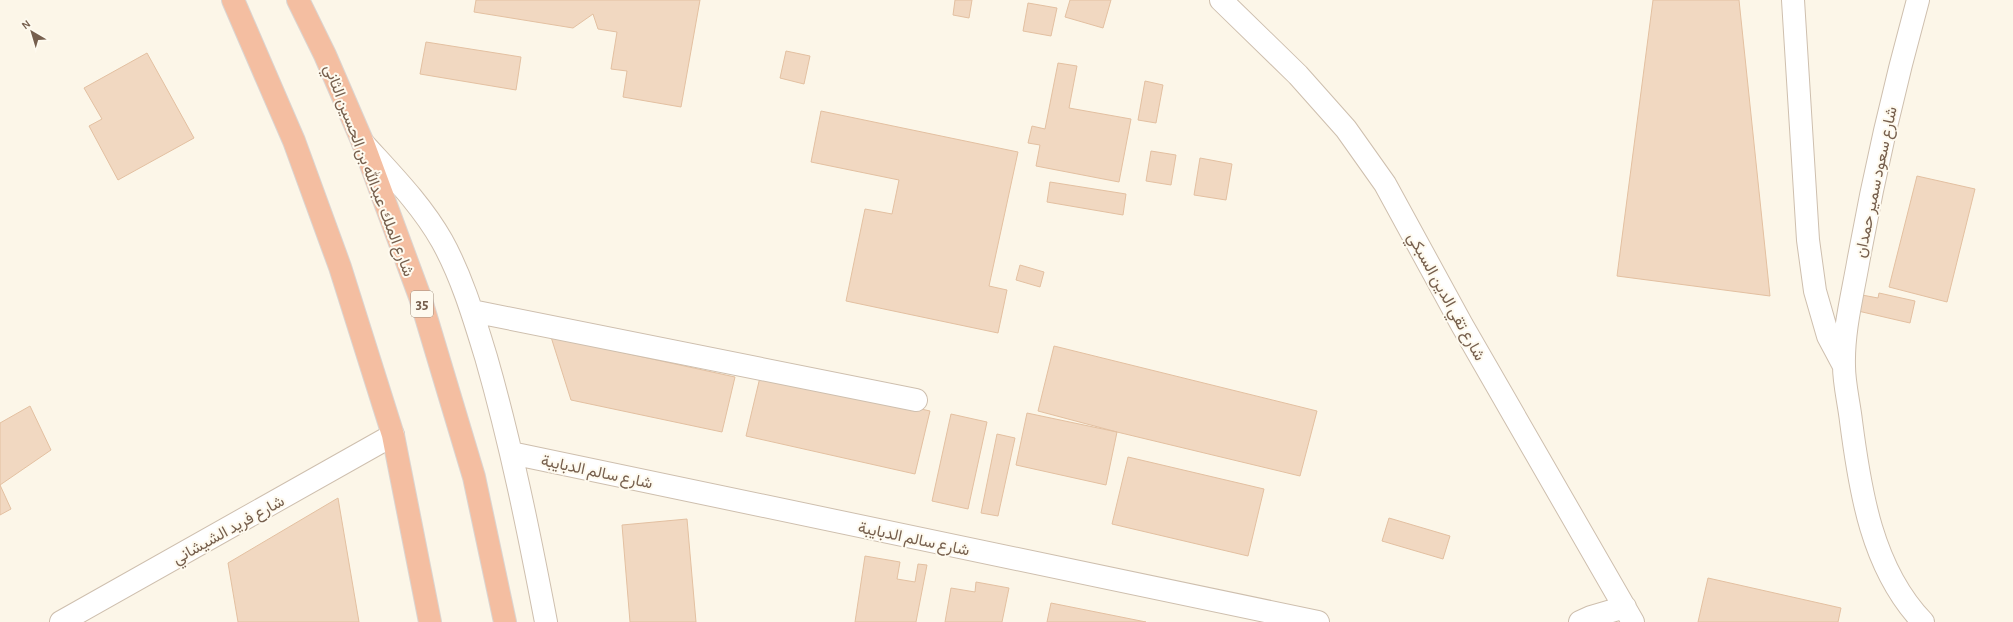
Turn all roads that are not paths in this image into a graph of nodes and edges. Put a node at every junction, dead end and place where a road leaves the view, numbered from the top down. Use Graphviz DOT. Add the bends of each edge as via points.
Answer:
graph roads {
  1 [pos="233,0"];
  2 [pos="298,0"];
  3 [pos="1221,0"];
  4 [pos="1793,0"];
  5 [pos="1918,0"];
  6 [pos="363,142"];
  7 [pos="472,311"];
  8 [pos="1844,366"];
  9 [pos="916,400"];
  10 [pos="394,435"];
  11 [pos="511,453"];
  12 [pos="1629,615"];
  13 [pos="61,622"];
  14 [pos="430,622"];
  15 [pos="505,622"];
  16 [pos="546,622"];
  17 [pos="1318,622"];
  18 [pos="1580,622"];
  19 [pos="1923,622"];
  1 -- 10 [label="highway" via="294,141 335,252"];
  2 -- 6 [label="highway, شارع الملك عبدالله بن الحسين الثاني / 35"];
  3 -- 12 [label="street, شارع تقي الدين السبكي" via="1303,80 1346,129 1385,184 1462,325"];
  4 -- 8 [label="street, شارع سعود سمير حمدان" via="1808,240 1815,291 1828,336"];
  5 -- 8 [label="street, شارع سعود سمير حمدان" via="1896,79 1863,236 1847,326"];
  6 -- 7 [label="street" via="417,203 442,241"];
  6 -- 15 [label="highway, شارع الملك عبدالله بن الحسين الثاني / 35" via="420,297 474,477"];
  7 -- 9 [label="street"];
  7 -- 11 [label="street"];
  8 -- 19 [label="street, شارع سعود سمير حمدان" via="1856,456 1879,552 1894,584"];
  10 -- 13 [label="street, شارع فريد الشيشاني"];
  10 -- 14 [label="highway"];
  11 -- 16 [label="street"];
  11 -- 17 [label="street, شارع سالم الدبايبة"];
  12 -- 18 [label="street" via="1591,617"];
}
